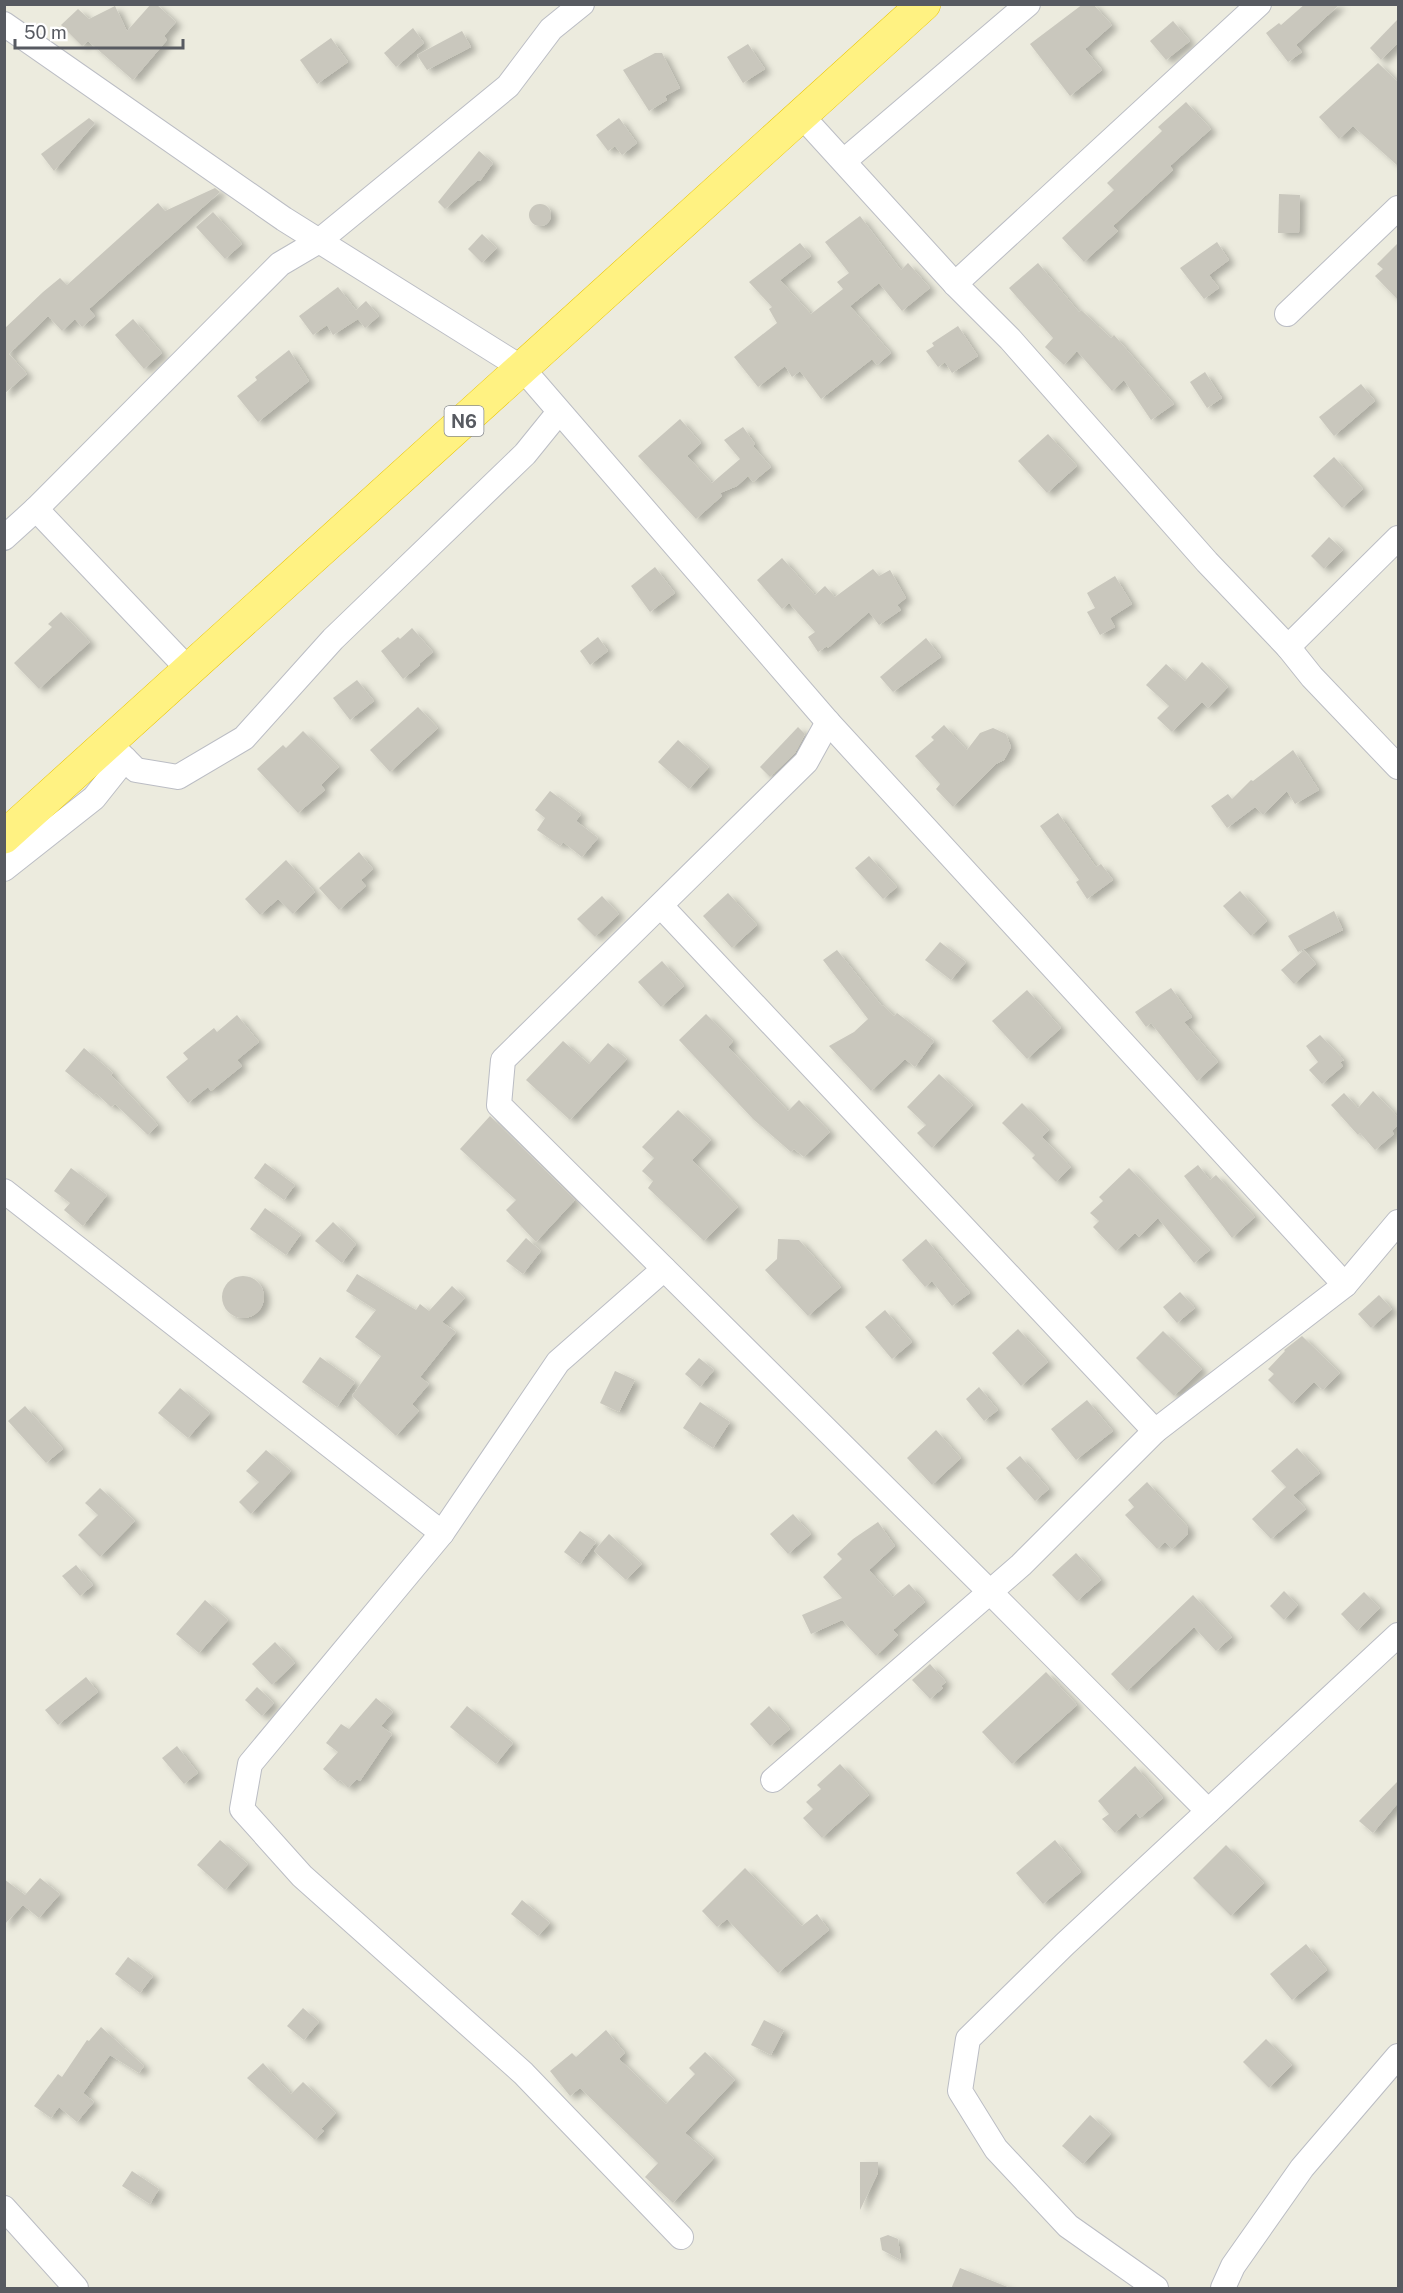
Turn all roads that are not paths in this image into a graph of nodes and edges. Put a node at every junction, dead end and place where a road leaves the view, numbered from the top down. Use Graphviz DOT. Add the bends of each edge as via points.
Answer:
graph roads {
  1 [pos="582,4"];
  2 [pos="924,4"];
  3 [pos="1028,4"];
  4 [pos="1259,4"];
  5 [pos="4,24"];
  6 [pos="801,115"];
  7 [pos="844,161"];
  8 [pos="1398,208"];
  9 [pos="319,241"];
  10 [pos="955,284"];
  11 [pos="1287,314"];
  12 [pos="522,368"];
  13 [pos="559,412"];
  14 [pos="36,509"];
  15 [pos="4,538"];
  16 [pos="1398,538"];
  17 [pos="1288,647"];
  18 [pos="189,670"];
  19 [pos="828,722"];
  20 [pos="117,751"];
  21 [pos="1398,767"];
  22 [pos="4,837"];
  23 [pos="4,869"];
  24 [pos="661,906"];
  25 [pos="4,1191"];
  26 [pos="1398,1222"];
  27 [pos="664,1269"];
  28 [pos="1345,1286"];
  29 [pos="1155,1431"];
  30 [pos="442,1533"];
  31 [pos="990,1592"];
  32 [pos="1398,1635"];
  33 [pos="772,1780"];
  34 [pos="1208,1811"];
  35 [pos="1398,2056"];
  36 [pos="4,2208"];
  37 [pos="681,2237"];
  38 [pos="76,2289"];
  39 [pos="1156,2289"];
  40 [pos="1223,2289"];
  1 -- 9 [label="street" via="551,29 508,86"];
  2 -- 6 [label="highway, N6"];
  3 -- 7 [label="street"];
  4 -- 10 [label="street"];
  5 -- 9 [label="street"];
  6 -- 7 [label="street"];
  6 -- 12 [label="highway, N6"];
  7 -- 10 [label="street"];
  8 -- 11 [label="street"];
  9 -- 12 [label="street"];
  9 -- 14 [label="street" via="280,264"];
  10 -- 17 [label="street" via="1010,339 1207,562"];
  12 -- 13 [label="street"];
  12 -- 18 [label="highway, N6"];
  13 -- 19 [label="street"];
  13 -- 20 [label="street" via="525,454 333,639 244,738 178,777 136,770"];
  14 -- 15 [label="street"];
  14 -- 18 [label="street"];
  16 -- 17 [label="street"];
  17 -- 21 [label="street"];
  18 -- 20 [label="highway, N6"];
  19 -- 24 [label="street" via="806,762"];
  19 -- 28 [label="street"];
  20 -- 22 [label="highway, N6"];
  20 -- 23 [label="street" via="94,798"];
  24 -- 27 [label="street" via="503,1060 499,1105"];
  24 -- 29 [label="street"];
  25 -- 30 [label="street"];
  26 -- 28 [label="street"];
  27 -- 30 [label="street" via="558,1362"];
  27 -- 31 [label="street"];
  28 -- 29 [label="street"];
  29 -- 31 [label="street"];
  30 -- 37 [label="street" via="250,1764 242,1809 302,1876 523,2073"];
  31 -- 33 [label="street"];
  31 -- 34 [label="street"];
  32 -- 34 [label="street"];
  34 -- 39 [label="street" via="968,2039 960,2091 996,2149 1068,2226"];
  35 -- 40 [label="street" via="1302,2168 1233,2266"];
  36 -- 38 [label="street"];
}
